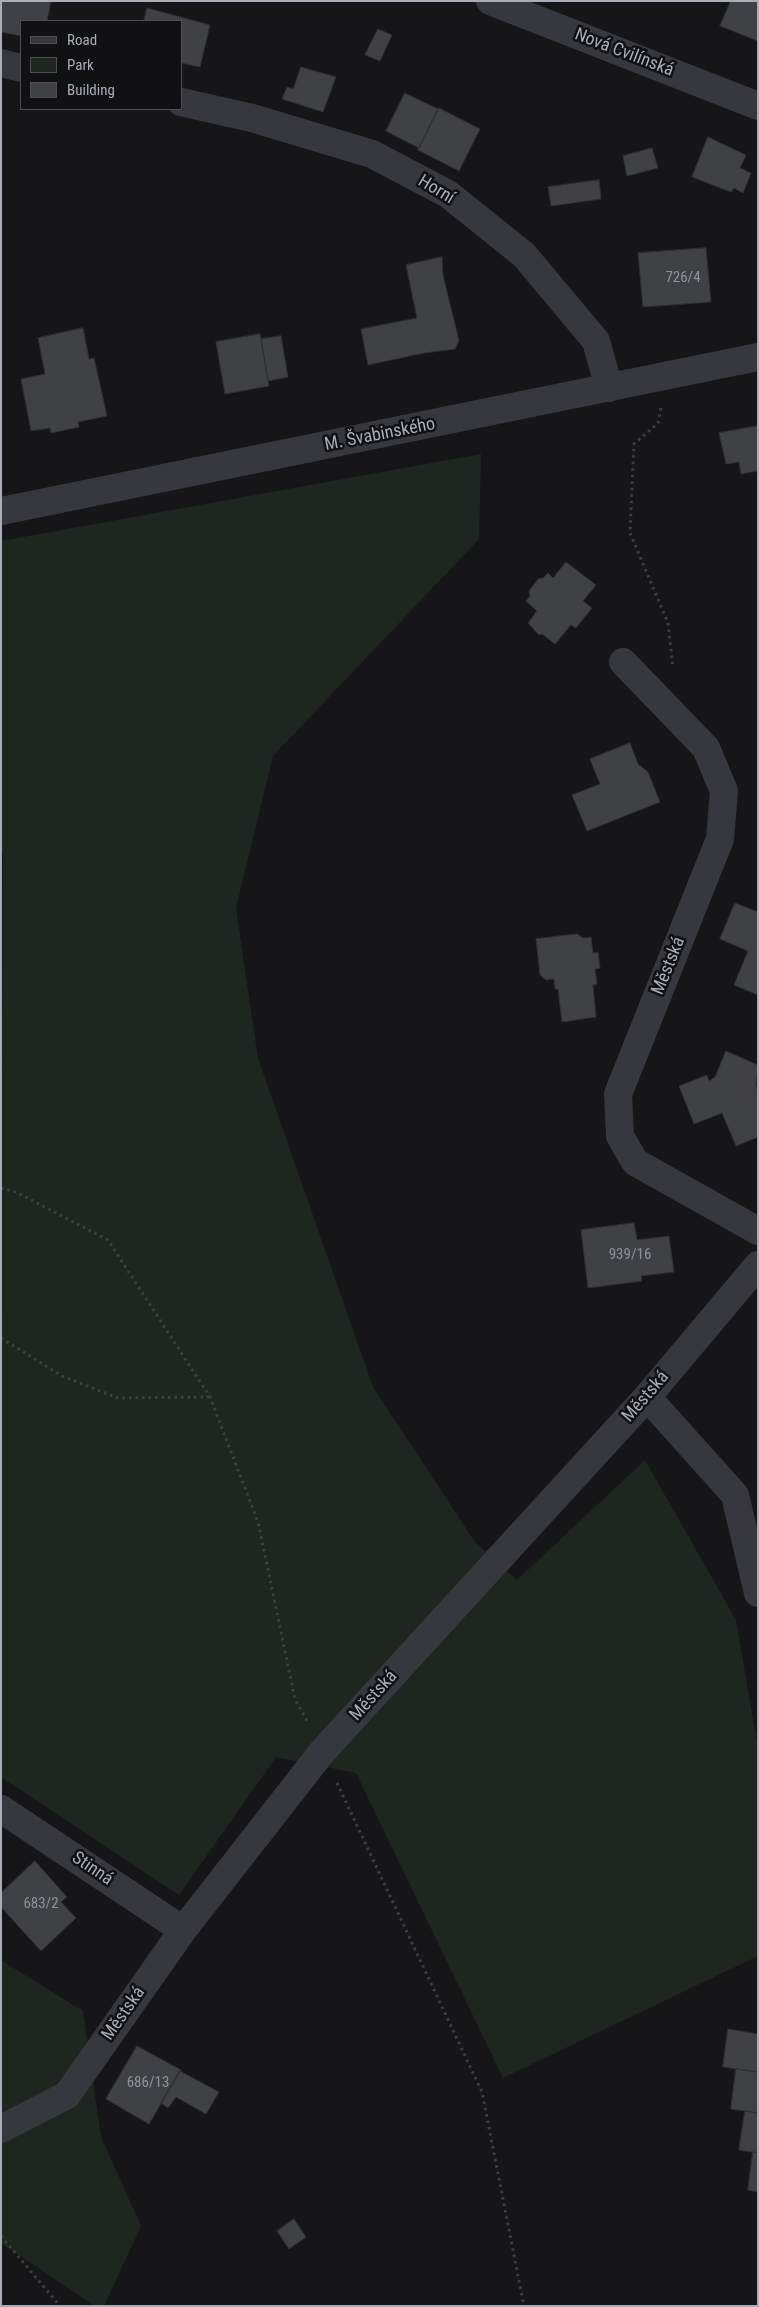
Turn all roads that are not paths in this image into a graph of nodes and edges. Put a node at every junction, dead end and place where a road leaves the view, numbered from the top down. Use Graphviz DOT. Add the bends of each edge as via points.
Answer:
graph roads {
  1 [pos="490,1"];
  2 [pos="1,63"];
  3 [pos="20,68"];
  4 [pos="182,102"];
  5 [pos="758,106"];
  6 [pos="758,357"];
  7 [pos="609,388"];
  8 [pos="1,511"];
  9 [pos="623,662"];
  10 [pos="758,1232"];
  11 [pos="758,1265"];
  12 [pos="647,1397"];
  13 [pos="758,1593"];
  14 [pos="1,1809"];
  15 [pos="183,1930"];
  16 [pos="1,2129"];
  1 -- 5 [label="street, Nová Cvilínská"];
  2 -- 3 [label="street"];
  4 -- 7 [label="street, Horní" via="252,118 372,154 448,194 524,255 596,341"];
  6 -- 7 [label="street, M. Švabinského"];
  7 -- 8 [label="street, M. Švabinského"];
  9 -- 10 [label="street, Městská" via="706,748 724,791 720,839 618,1094 620,1136 636,1162"];
  11 -- 12 [label="street, Městská"];
  12 -- 13 [label="street" via="735,1496"];
  12 -- 15 [label="street, Městská" via="322,1752"];
  14 -- 15 [label="street, Stinná"];
  15 -- 16 [label="street, Městská" via="68,2095"];
}
